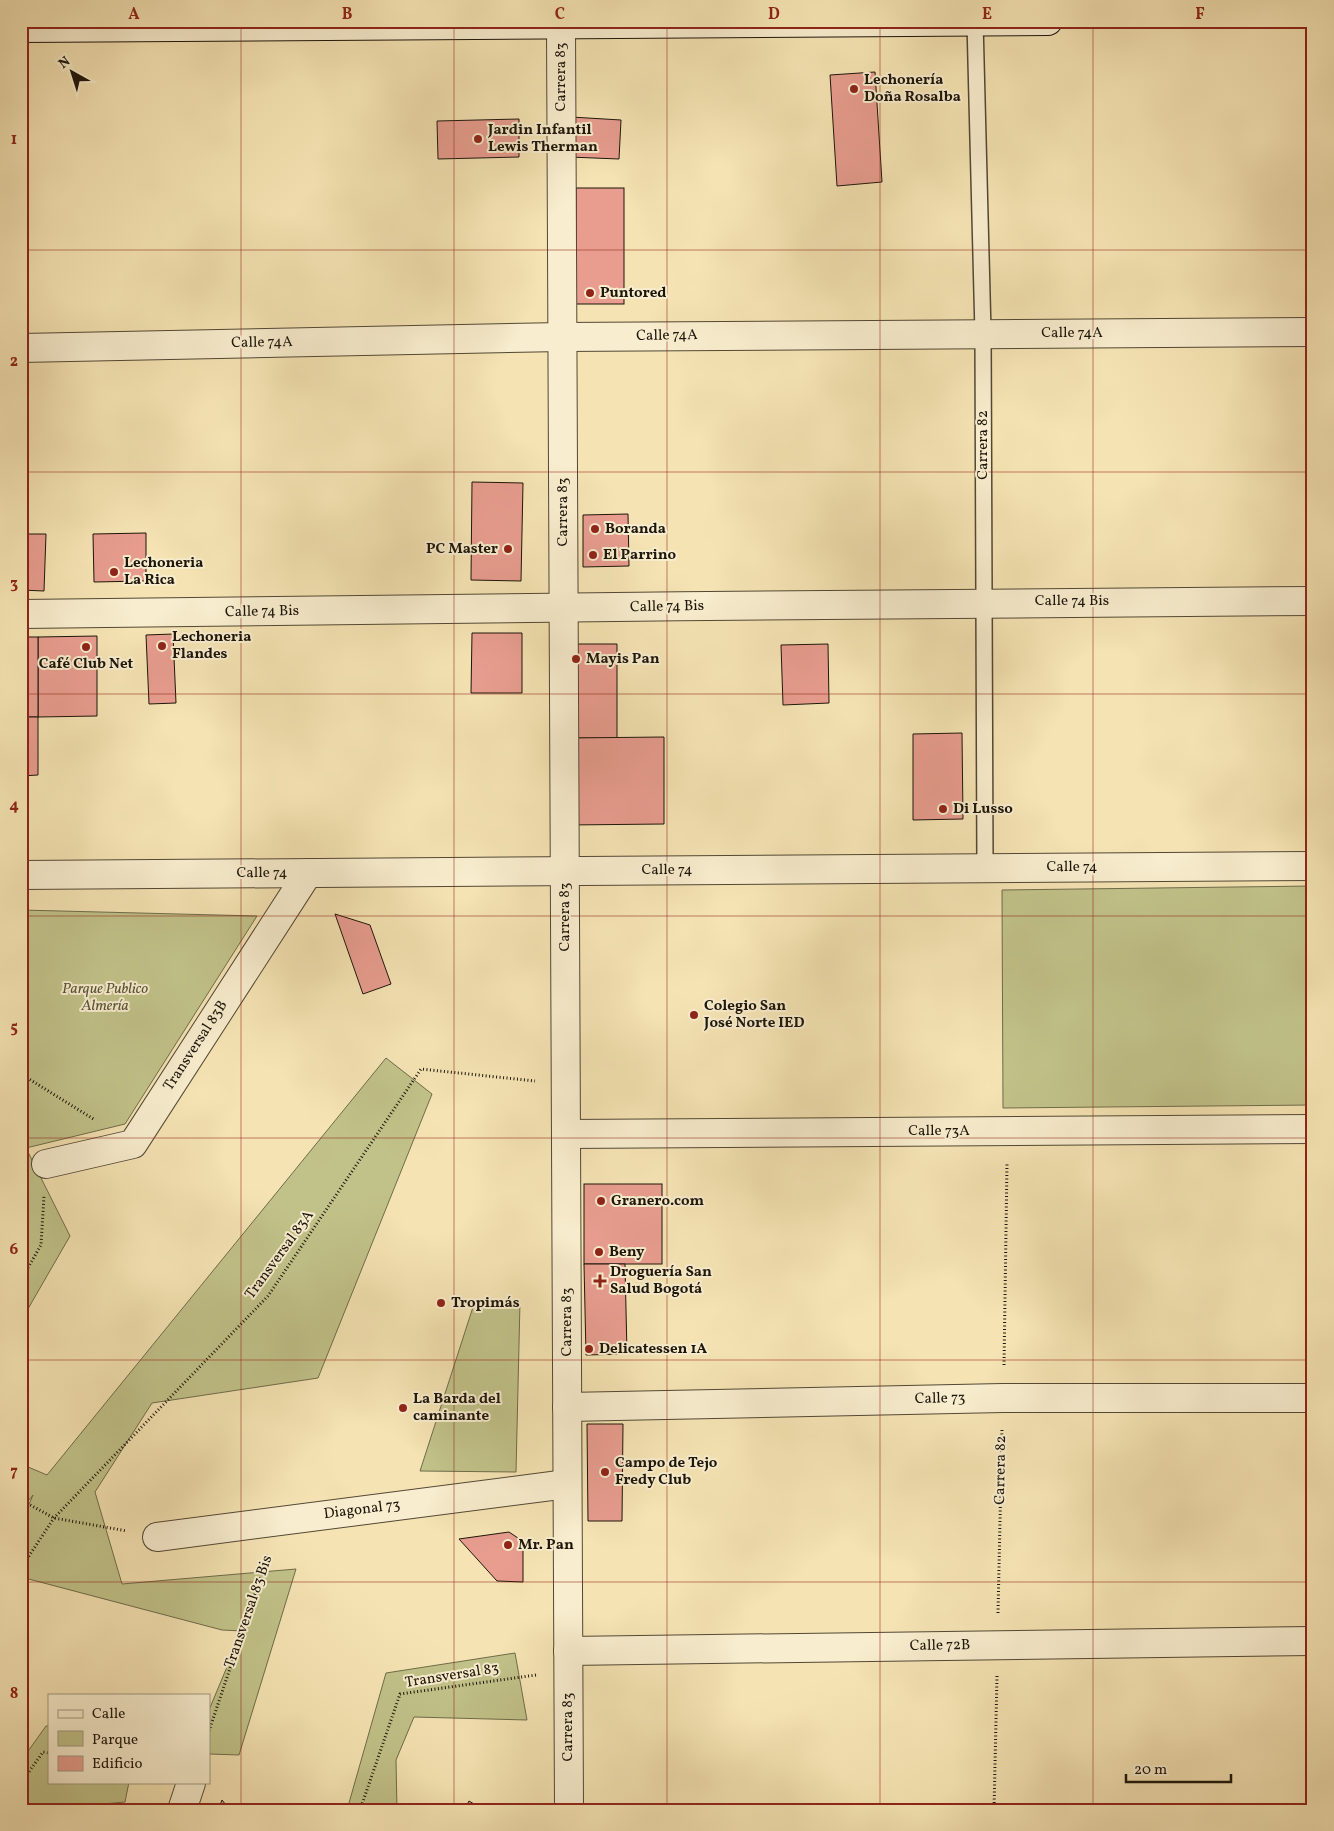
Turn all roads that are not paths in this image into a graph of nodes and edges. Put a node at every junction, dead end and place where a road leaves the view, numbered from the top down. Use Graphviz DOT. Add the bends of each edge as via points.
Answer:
graph roads {
  1 [pos="1048,21"];
  2 [pos="975,22"];
  3 [pos="203,24"];
  4 [pos="561,25"];
  5 [pos="21,28"];
  6 [pos="1313,332"];
  7 [pos="983,333"];
  8 [pos="562,338"];
  9 [pos="21,348"];
  10 [pos="1313,601"];
  11 [pos="983,602"];
  12 [pos="564,608"];
  13 [pos="21,614"];
  14 [pos="1313,866"];
  15 [pos="985,868"];
  16 [pos="565,871"];
  17 [pos="308,873"];
  18 [pos="21,875"];
  19 [pos="1313,1129"];
  20 [pos="566,1134"];
  21 [pos="46,1164"];
  22 [pos="1313,1398"];
  23 [pos="567,1407"];
  24 [pos="567,1484"];
  25 [pos="157,1537"];
  26 [pos="1313,1641"];
  27 [pos="568,1660"];
  28 [pos="191,1784"];
  29 [pos="182,1810"];
  30 [pos="568,1810"];
  1 -- 2 [label="street"];
  2 -- 4 [label="street"];
  2 -- 7 [label="lane, Carrera 82"];
  3 -- 4 [label="street"];
  3 -- 5 [label="street"];
  4 -- 8 [label="street, Carrera 83"];
  6 -- 7 [label="street, Calle 74A"];
  7 -- 8 [label="street, Calle 74A"];
  7 -- 11 [label="lane, Carrera 82"];
  8 -- 9 [label="street, Calle 74A"];
  8 -- 12 [label="street, Carrera 83"];
  10 -- 11 [label="street, Calle 74 Bis"];
  11 -- 12 [label="street, Calle 74 Bis"];
  11 -- 15 [label="lane, Carrera 82"];
  12 -- 13 [label="street, Calle 74 Bis"];
  12 -- 16 [label="street, Carrera 83"];
  14 -- 15 [label="street, Calle 74"];
  15 -- 16 [label="street, Calle 74"];
  16 -- 17 [label="street, Calle 74"];
  16 -- 20 [label="street, Carrera 83"];
  17 -- 18 [label="street, Calle 74"];
  17 -- 21 [label="street, Transversal 83B" via="133,1144"];
  19 -- 20 [label="street, Calle 73A"];
  20 -- 23 [label="street, Carrera 83"];
  22 -- 23 [label="street, Calle 73" via="1003,1398"];
  23 -- 24 [label="street, Carrera 83"];
  24 -- 25 [label="street, Diagonal 73"];
  24 -- 27 [label="street, Carrera 83"];
  26 -- 27 [label="street, Calle 72B" via="997,1645"];
  27 -- 30 [label="street, Carrera 83"];
  28 -- 29 [label="street"];
}
